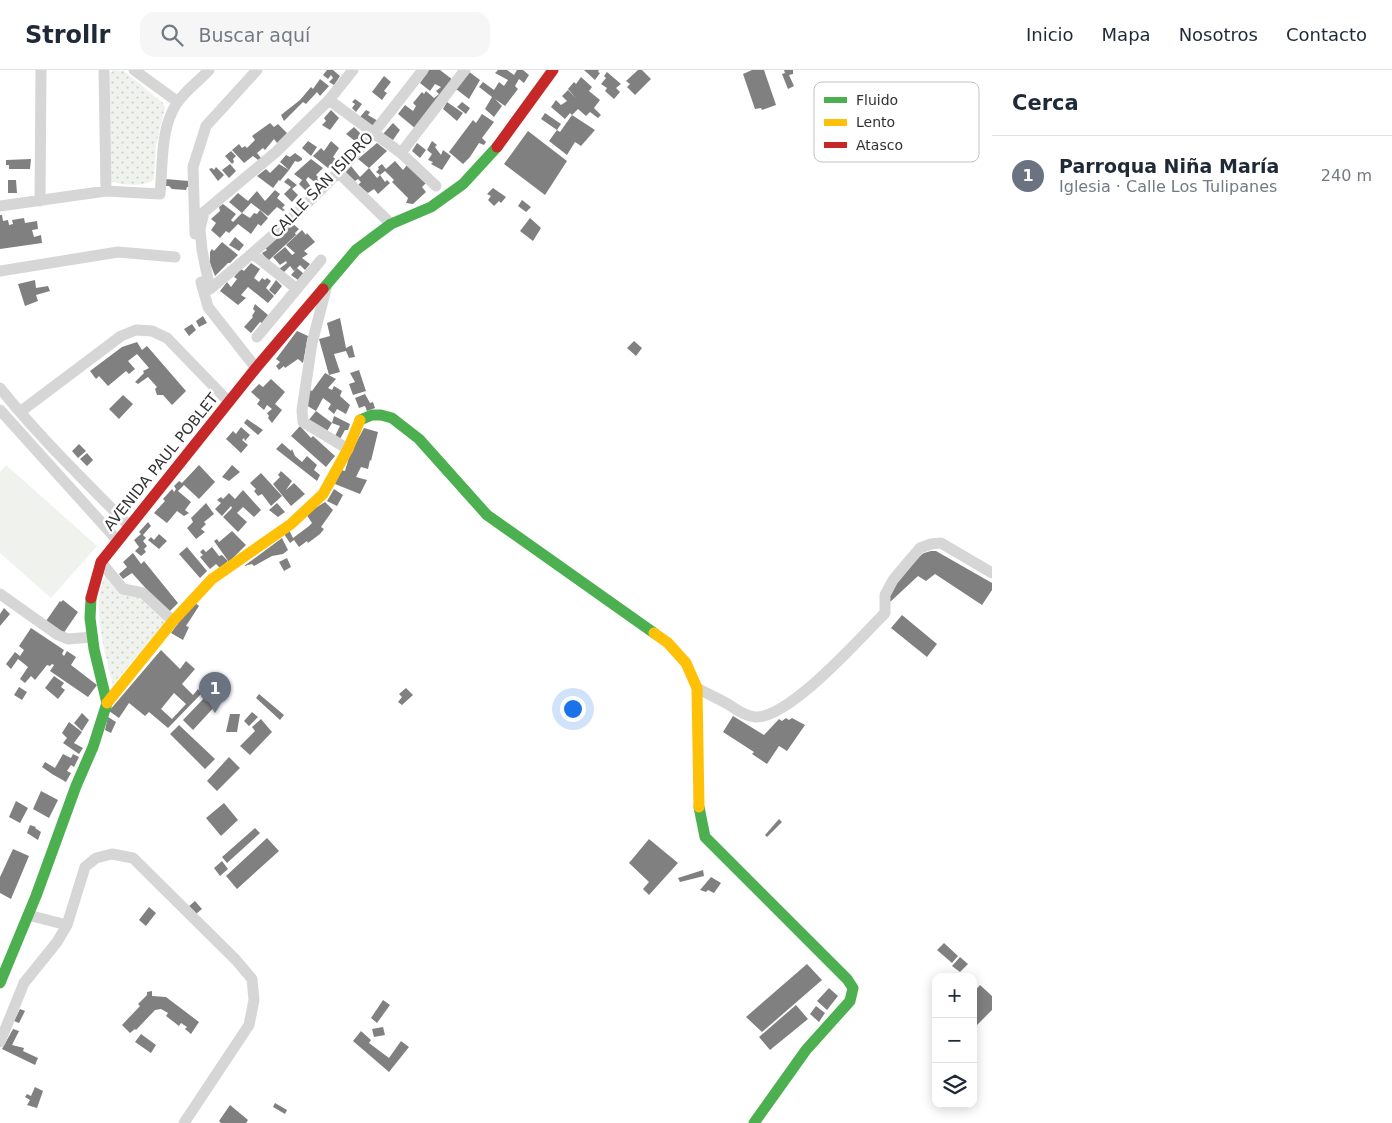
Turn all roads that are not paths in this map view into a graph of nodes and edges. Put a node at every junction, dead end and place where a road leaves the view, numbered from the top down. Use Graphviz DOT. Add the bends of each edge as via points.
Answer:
graph roads {
  1 [pos="41,70"];
  2 [pos="104,70"];
  3 [pos="134,70"];
  4 [pos="209,70"];
  5 [pos="257,70"];
  6 [pos="353,70"];
  7 [pos="423,70"];
  8 [pos="465,70"];
  9 [pos="553,70"];
  10 [pos="330,100"];
  11 [pos="178,102"];
  12 [pos="373,133"];
  13 [pos="401,153"];
  14 [pos="338,172"];
  15 [pos="436,186"];
  16 [pos="106,191"];
  17 [pos="40,200"];
  18 [pos="0,206"];
  19 [pos="391,224"];
  20 [pos="253,254"];
  21 [pos="175,257"];
  22 [pos="321,260"];
  23 [pos="0,271"];
  24 [pos="327,282"];
  25 [pos="297,289"];
  26 [pos="257,337"];
  27 [pos="256,368"];
  28 [pos="0,388"];
  29 [pos="228,402"];
  30 [pos="18,410"];
  31 [pos="2,417"];
  32 [pos="348,448"];
  33 [pos="129,526"];
  34 [pos="118,541"];
  35 [pos="100,562"];
  36 [pos="992,573"];
  37 [pos="0,594"];
  38 [pos="173,620"];
  39 [pos="93,637"];
  40 [pos="697,688"];
  41 [pos="107,703"];
  42 [pos="28,915"];
  43 [pos="67,925"];
  44 [pos="0,983"];
  45 [pos="0,1042"];
  46 [pos="184,1123"];
  47 [pos="754,1123"];
  1 -- 17 [label="street"];
  2 -- 16 [label="street"];
  3 -- 11 [label="street"];
  4 -- 11 [label="street"];
  5 -- 27 [label="street" via="206,126 193,167 197,266 208,307"];
  6 -- 10 [label="street"];
  7 -- 12 [label="street, CALLE SAN ISIDRO"];
  8 -- 13 [label="street"];
  9 -- 19 [label="street, AVENIDA PAUL POBLET" via="496,148 463,184 431,207"];
  10 -- 12 [label="street"];
  10 -- 20 [label="street, CALLE SAN ISIDRO" via="276,152 204,212 200,229 210,289"];
  11 -- 16 [label="street" via="165,135 160,194"];
  12 -- 13 [label="street"];
  12 -- 14 [label="street, CALLE SAN ISIDRO"];
  13 -- 15 [label="street"];
  14 -- 19 [label="street"];
  14 -- 20 [label="street, CALLE SAN ISIDRO"];
  16 -- 17 [label="street"];
  17 -- 18 [label="street"];
  19 -- 24 [label="street, AVENIDA PAUL POBLET" via="356,250"];
  20 -- 25 [label="street"];
  21 -- 23 [label="street" via="118,252"];
  22 -- 25 [label="street"];
  24 -- 27 [label="street, AVENIDA PAUL POBLET"];
  24 -- 32 [label="street" via="312,342 303,422"];
  25 -- 26 [label="street"];
  27 -- 29 [label="street, AVENIDA PAUL POBLET"];
  28 -- 30 [label="street"];
  29 -- 30 [label="street" via="166,338 152,331 136,330 121,336"];
  29 -- 33 [label="street, AVENIDA PAUL POBLET"];
  30 -- 31 [label="street"];
  30 -- 33 [label="street"];
  31 -- 34 [label="street"];
  32 -- 38 [label="street" via="323,494 291,524 212,579"];
  32 -- 40 [label="street" via="360,420 372,415 392,418 419,439 487,515 668,642 686,663"];
  33 -- 34 [label="street, AVENIDA PAUL POBLET"];
  34 -- 35 [label="street, AVENIDA PAUL POBLET"];
  35 -- 38 [label="street" via="123,588 143,592"];
  35 -- 39 [label="street, AVENIDA PAUL POBLET" via="91,593"];
  36 -- 40 [label="street" via="941,543 920,548 885,595 885,613 814,683 768,716 744,714"];
  37 -- 39 [label="street" via="58,635 68,639"];
  38 -- 41 [label="street"];
  39 -- 41 [label="street, AVENIDA PAUL POBLET"];
  40 -- 47 [label="street" via="699,811 705,837 854,988 850,1000 806,1050"];
  41 -- 42 [label="street, AVENIDA PAUL POBLET"];
  42 -- 43 [label="street"];
  42 -- 44 [label="street, AVENIDA PAUL POBLET"];
  43 -- 45 [label="street" via="24,983"];
  43 -- 46 [label="street" via="86,867 96,858 112,854 133,858 252,979 254,1000 249,1025"];
}
